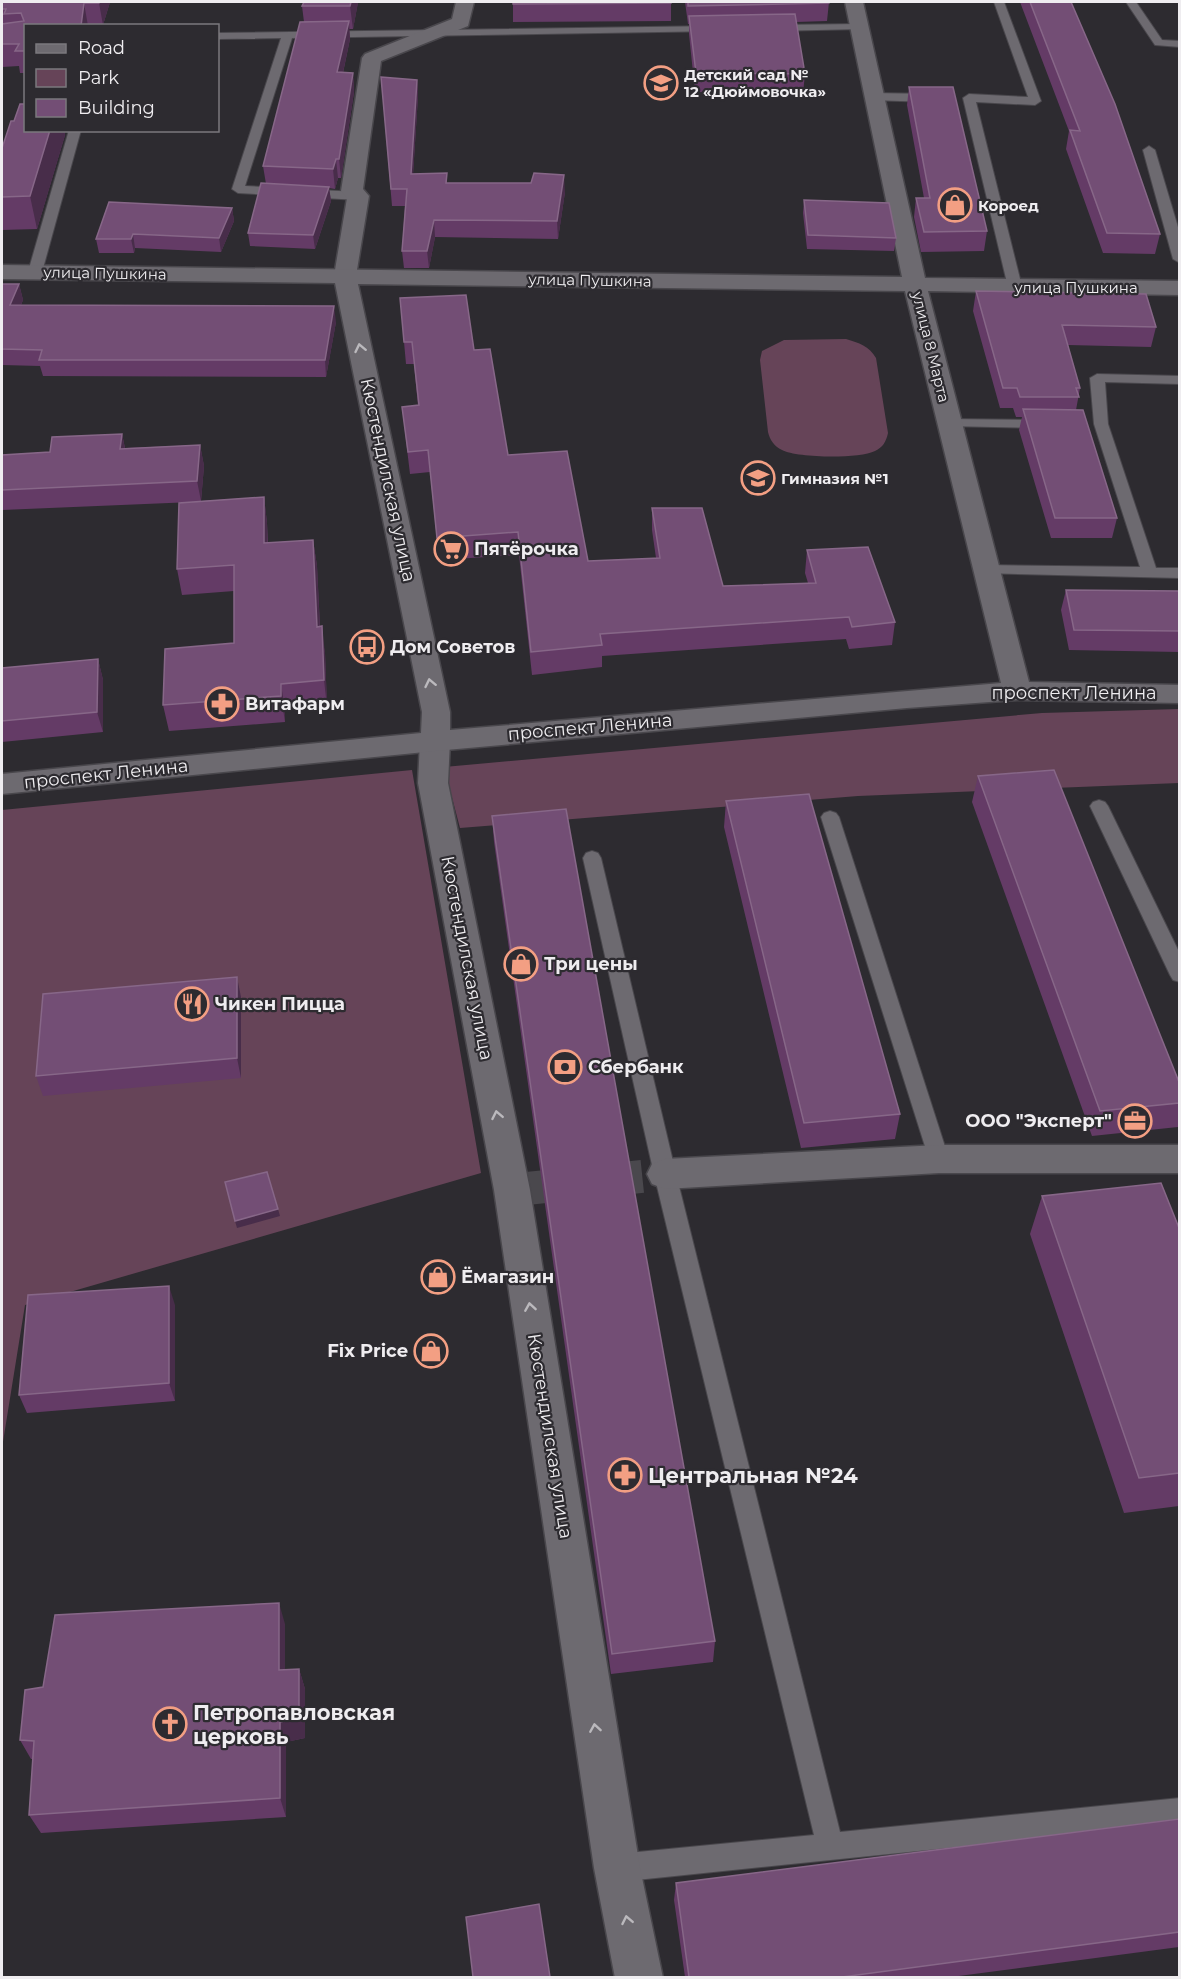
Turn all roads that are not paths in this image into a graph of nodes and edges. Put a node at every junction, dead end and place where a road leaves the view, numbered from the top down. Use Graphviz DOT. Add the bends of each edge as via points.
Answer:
graph roads {
  1 [pos="465,2"];
  2 [pos="854,2"];
  3 [pos="999,2"];
  4 [pos="1131,2"];
  5 [pos="859,27"];
  6 [pos="764,28"];
  7 [pos="728,29"];
  8 [pos="432,32"];
  9 [pos="288,34"];
  10 [pos="219,36"];
  11 [pos="1179,44"];
  12 [pos="872,97"];
  13 [pos="958,98"];
  14 [pos="74,132"];
  15 [pos="1149,150"];
  16 [pos="358,196"];
  17 [pos="1179,259"];
  18 [pos="2,272"];
  19 [pos="35,272"];
  20 [pos="345,276"];
  21 [pos="916,286"];
  22 [pos="1015,286"];
  23 [pos="1179,288"];
  24 [pos="1179,380"];
  25 [pos="950,423"];
  26 [pos="1066,424"];
  27 [pos="987,570"];
  28 [pos="1149,572"];
  29 [pos="1179,573"];
  30 [pos="1017,691"];
  31 [pos="1179,694"];
  32 [pos="435,741"];
  33 [pos="2,784"];
  34 [pos="1099,806"];
  35 [pos="830,817"];
  36 [pos="592,858"];
  37 [pos="1179,975"];
  38 [pos="939,1159"];
  39 [pos="1179,1159"];
  40 [pos="665,1174"];
  41 [pos="1179,1811"];
  42 [pos="830,1846"];
  43 [pos="617,1868"];
  44 [pos="639,1977"];
  1 -- 8 [label="street, Кюстендилская улица" via="460,22"];
  2 -- 5 [label="street, улица 8 Марта"];
  3 -- 13 [label="lane" via="1035,101"];
  4 -- 11 [label="lane" via="1159,43"];
  5 -- 6 [label="lane"];
  5 -- 12 [label="street, улица 8 Марта"];
  7 -- 8 [label="lane"];
  8 -- 9 [label="lane"];
  8 -- 16 [label="street, Кюстендилская улица" via="372,58 352,191"];
  9 -- 10 [label="lane"];
  9 -- 16 [label="lane" via="238,189"];
  12 -- 13 [label="lane"];
  12 -- 21 [label="street, улица 8 Марта"];
  13 -- 22 [label="lane"];
  14 -- 19 [label="lane"];
  15 -- 17 [label="lane"];
  16 -- 20 [label="street, Кюстендилская улица"];
  18 -- 19 [label="street, улица Пушкина"];
  19 -- 20 [label="street, улица Пушкина"];
  20 -- 21 [label="street, улица Пушкина"];
  32 -- 20 [label="street, Кюстендилская улица, one-way" via="436,712"];
  21 -- 22 [label="street, улица Пушкина"];
  21 -- 25 [label="street, улица 8 Марта"];
  22 -- 23 [label="street, улица Пушкина"];
  24 -- 28 [label="lane" via="1097,378 1095,424"];
  25 -- 26 [label="lane"];
  25 -- 27 [label="street, улица 8 Марта"];
  27 -- 28 [label="lane"];
  27 -- 30 [label="street, улица 8 Марта"];
  28 -- 29 [label="lane"];
  30 -- 31 [label="street, проспект Ленина"];
  30 -- 32 [label="street, проспект Ленина"];
  32 -- 33 [label="street, проспект Ленина"];
  43 -- 32 [label="street, Кюстендилская улица, one-way" via="512,1190 433,783"];
  34 -- 37 [label="lane"];
  35 -- 38 [label="lane"];
  36 -- 40 [label="lane"];
  38 -- 39 [label="street"];
  38 -- 40 [label="street"];
  40 -- 42 [label="lane"];
  41 -- 42 [label="lane"];
  42 -- 43 [label="lane"];
  44 -- 43 [label="street, Кюстендилская улица, one-way"];
}
